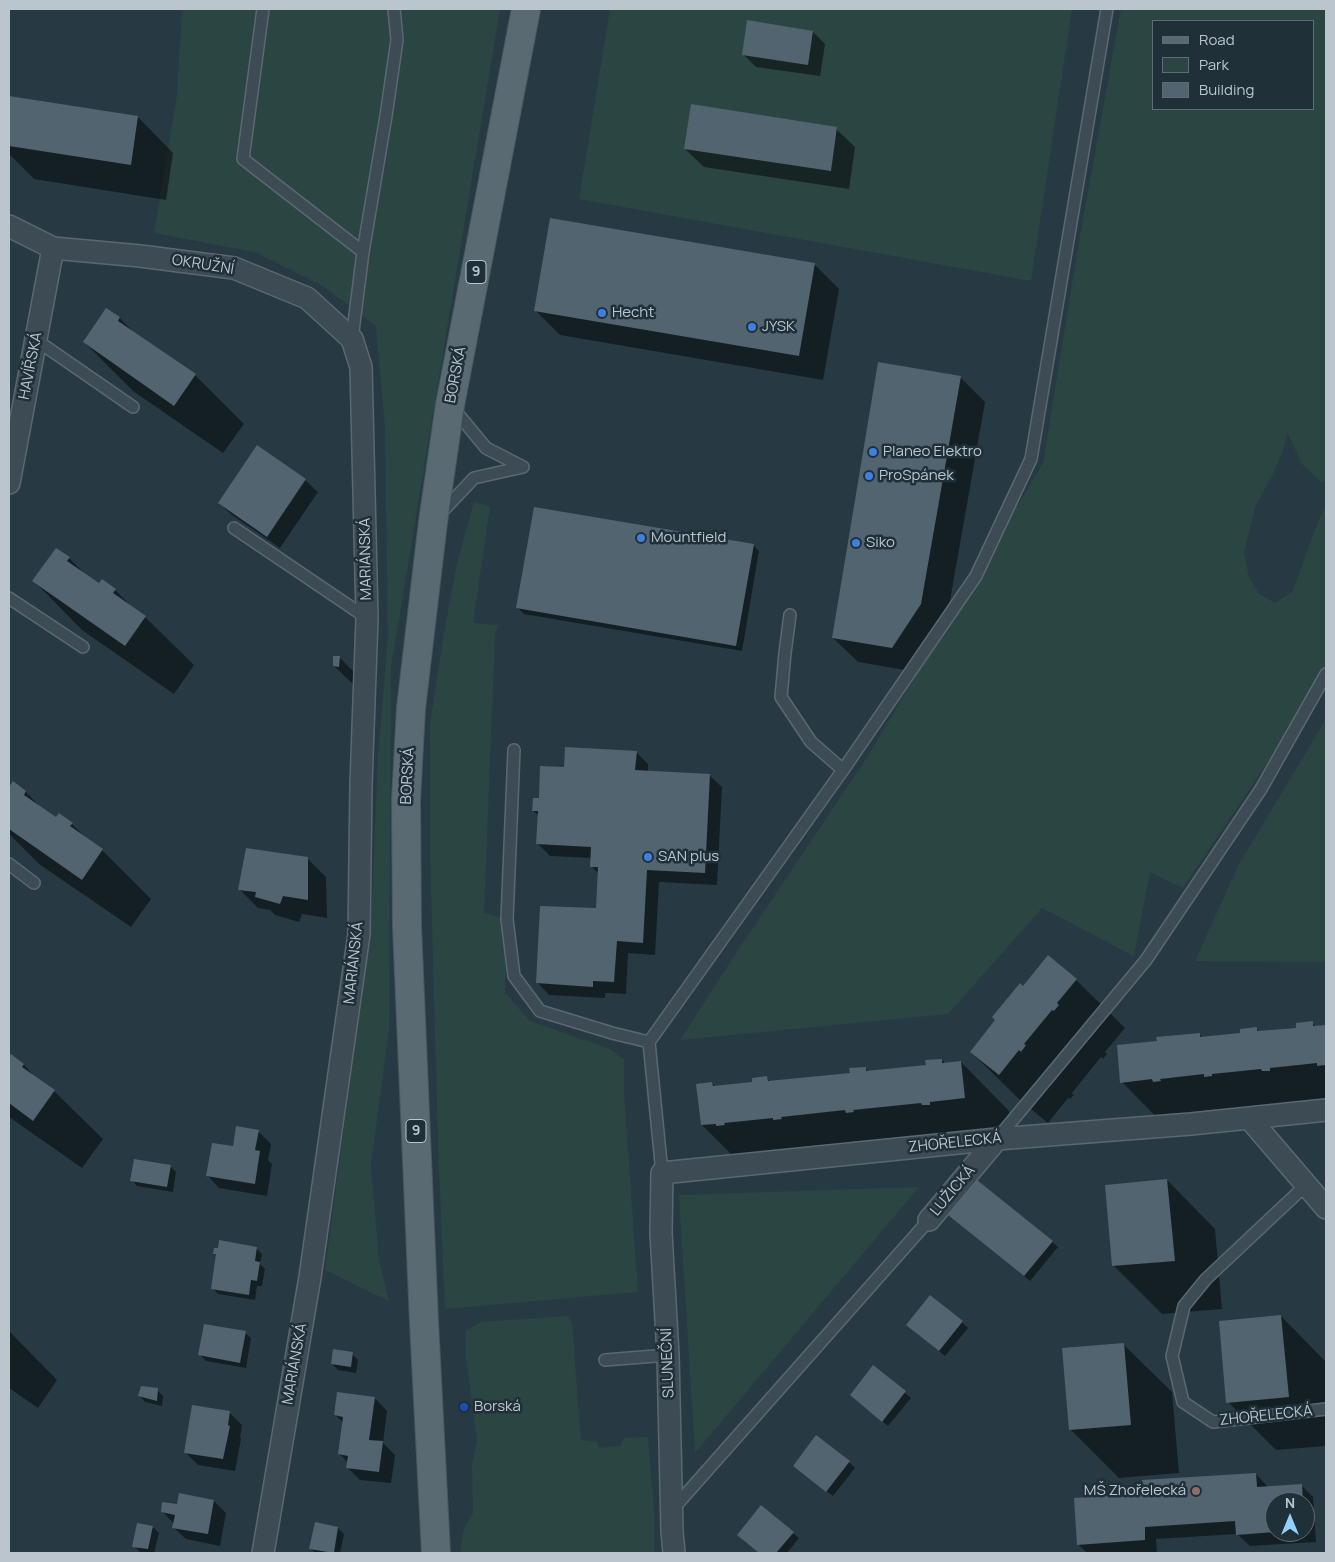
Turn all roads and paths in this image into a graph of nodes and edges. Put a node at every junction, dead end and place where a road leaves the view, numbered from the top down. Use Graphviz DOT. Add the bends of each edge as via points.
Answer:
graph roads {
  1 [pos="263,9"];
  2 [pos="394,9"];
  3 [pos="526,9"];
  4 [pos="1107,9"];
  5 [pos="9,226"];
  6 [pos="53,248"];
  7 [pos="363,252"];
  8 [pos="352,339"];
  9 [pos="36,340"];
  10 [pos="361,367"];
  11 [pos="450,405"];
  12 [pos="133,407"];
  13 [pos="9,484"];
  14 [pos="433,522"];
  15 [pos="234,528"];
  16 [pos="9,598"];
  17 [pos="790,615"];
  18 [pos="367,618"];
  19 [pos="83,647"];
  20 [pos="1326,674"];
  21 [pos="514,750"];
  22 [pos="843,770"];
  23 [pos="9,864"];
  24 [pos="34,883"];
  25 [pos="649,1042"];
  26 [pos="1326,1110"];
  27 [pos="1249,1118"];
  28 [pos="997,1138"];
  29 [pos="662,1173"];
  30 [pos="1306,1185"];
  31 [pos="1326,1208"];
  32 [pos="929,1220"];
  33 [pos="668,1355"];
  34 [pos="605,1360"];
  35 [pos="1326,1409"];
  36 [pos="671,1511"];
  37 [pos="263,1553"];
  38 [pos="436,1553"];
  39 [pos="674,1553"];
  1 -- 7 [label="lane" via="243,159"];
  2 -- 7 [label="lane" via="397,40"];
  3 -- 11 [label="main road, BORSKÁ / 9"];
  4 -- 22 [label="lane" via="1031,459 976,576"];
  5 -- 6 [label="street, OKRUŽNÍ"];
  6 -- 8 [label="street, OKRUŽNÍ" via="234,268 308,298"];
  6 -- 9 [label="street, HAVÍŘSKÁ"];
  7 -- 8 [label="lane"];
  8 -- 10 [label="street, OKRUŽNÍ"];
  9 -- 12 [label="lane"];
  9 -- 13 [label="street, HAVÍŘSKÁ"];
  10 -- 18 [label="street, MARIÁNSKÁ"];
  11 -- 14 [label="main road, BORSKÁ / 9"];
  11 -- 14 [label="lane" via="486,448 523,467 474,478"];
  14 -- 38 [label="main road, BORSKÁ / 9" via="411,708 406,800 408,956"];
  15 -- 18 [label="lane"];
  16 -- 19 [label="lane"];
  17 -- 22 [label="lane" via="781,697 810,742"];
  18 -- 37 [label="street, MARIÁNSKÁ" via="360,784 359,934 310,1277"];
  20 -- 28 [label="lane" via="1261,789 1146,960"];
  21 -- 25 [label="lane" via="508,919 514,976 540,1011"];
  22 -- 25 [label="lane"];
  23 -- 24 [label="lane"];
  25 -- 29 [label="lane"];
  26 -- 27 [label="street, ZHOŘELECKÁ"];
  27 -- 28 [label="street, ZHOŘELECKÁ"];
  27 -- 30 [label="street"];
  28 -- 29 [label="street, ZHOŘELECKÁ"];
  28 -- 32 [label="street, LUŽICKÁ"];
  29 -- 33 [label="street, SLUNEČNÍ" via="661,1233"];
  30 -- 31 [label="street"];
  30 -- 35 [label="lane, ZHOŘELECKÁ" via="1206,1279 1184,1306 1172,1356 1183,1402 1213,1422"];
  32 -- 36 [label="lane"];
  33 -- 34 [label="lane"];
  33 -- 36 [label="street, SLUNEČNÍ"];
  36 -- 39 [label="street, SLUNEČNÍ"];
}
